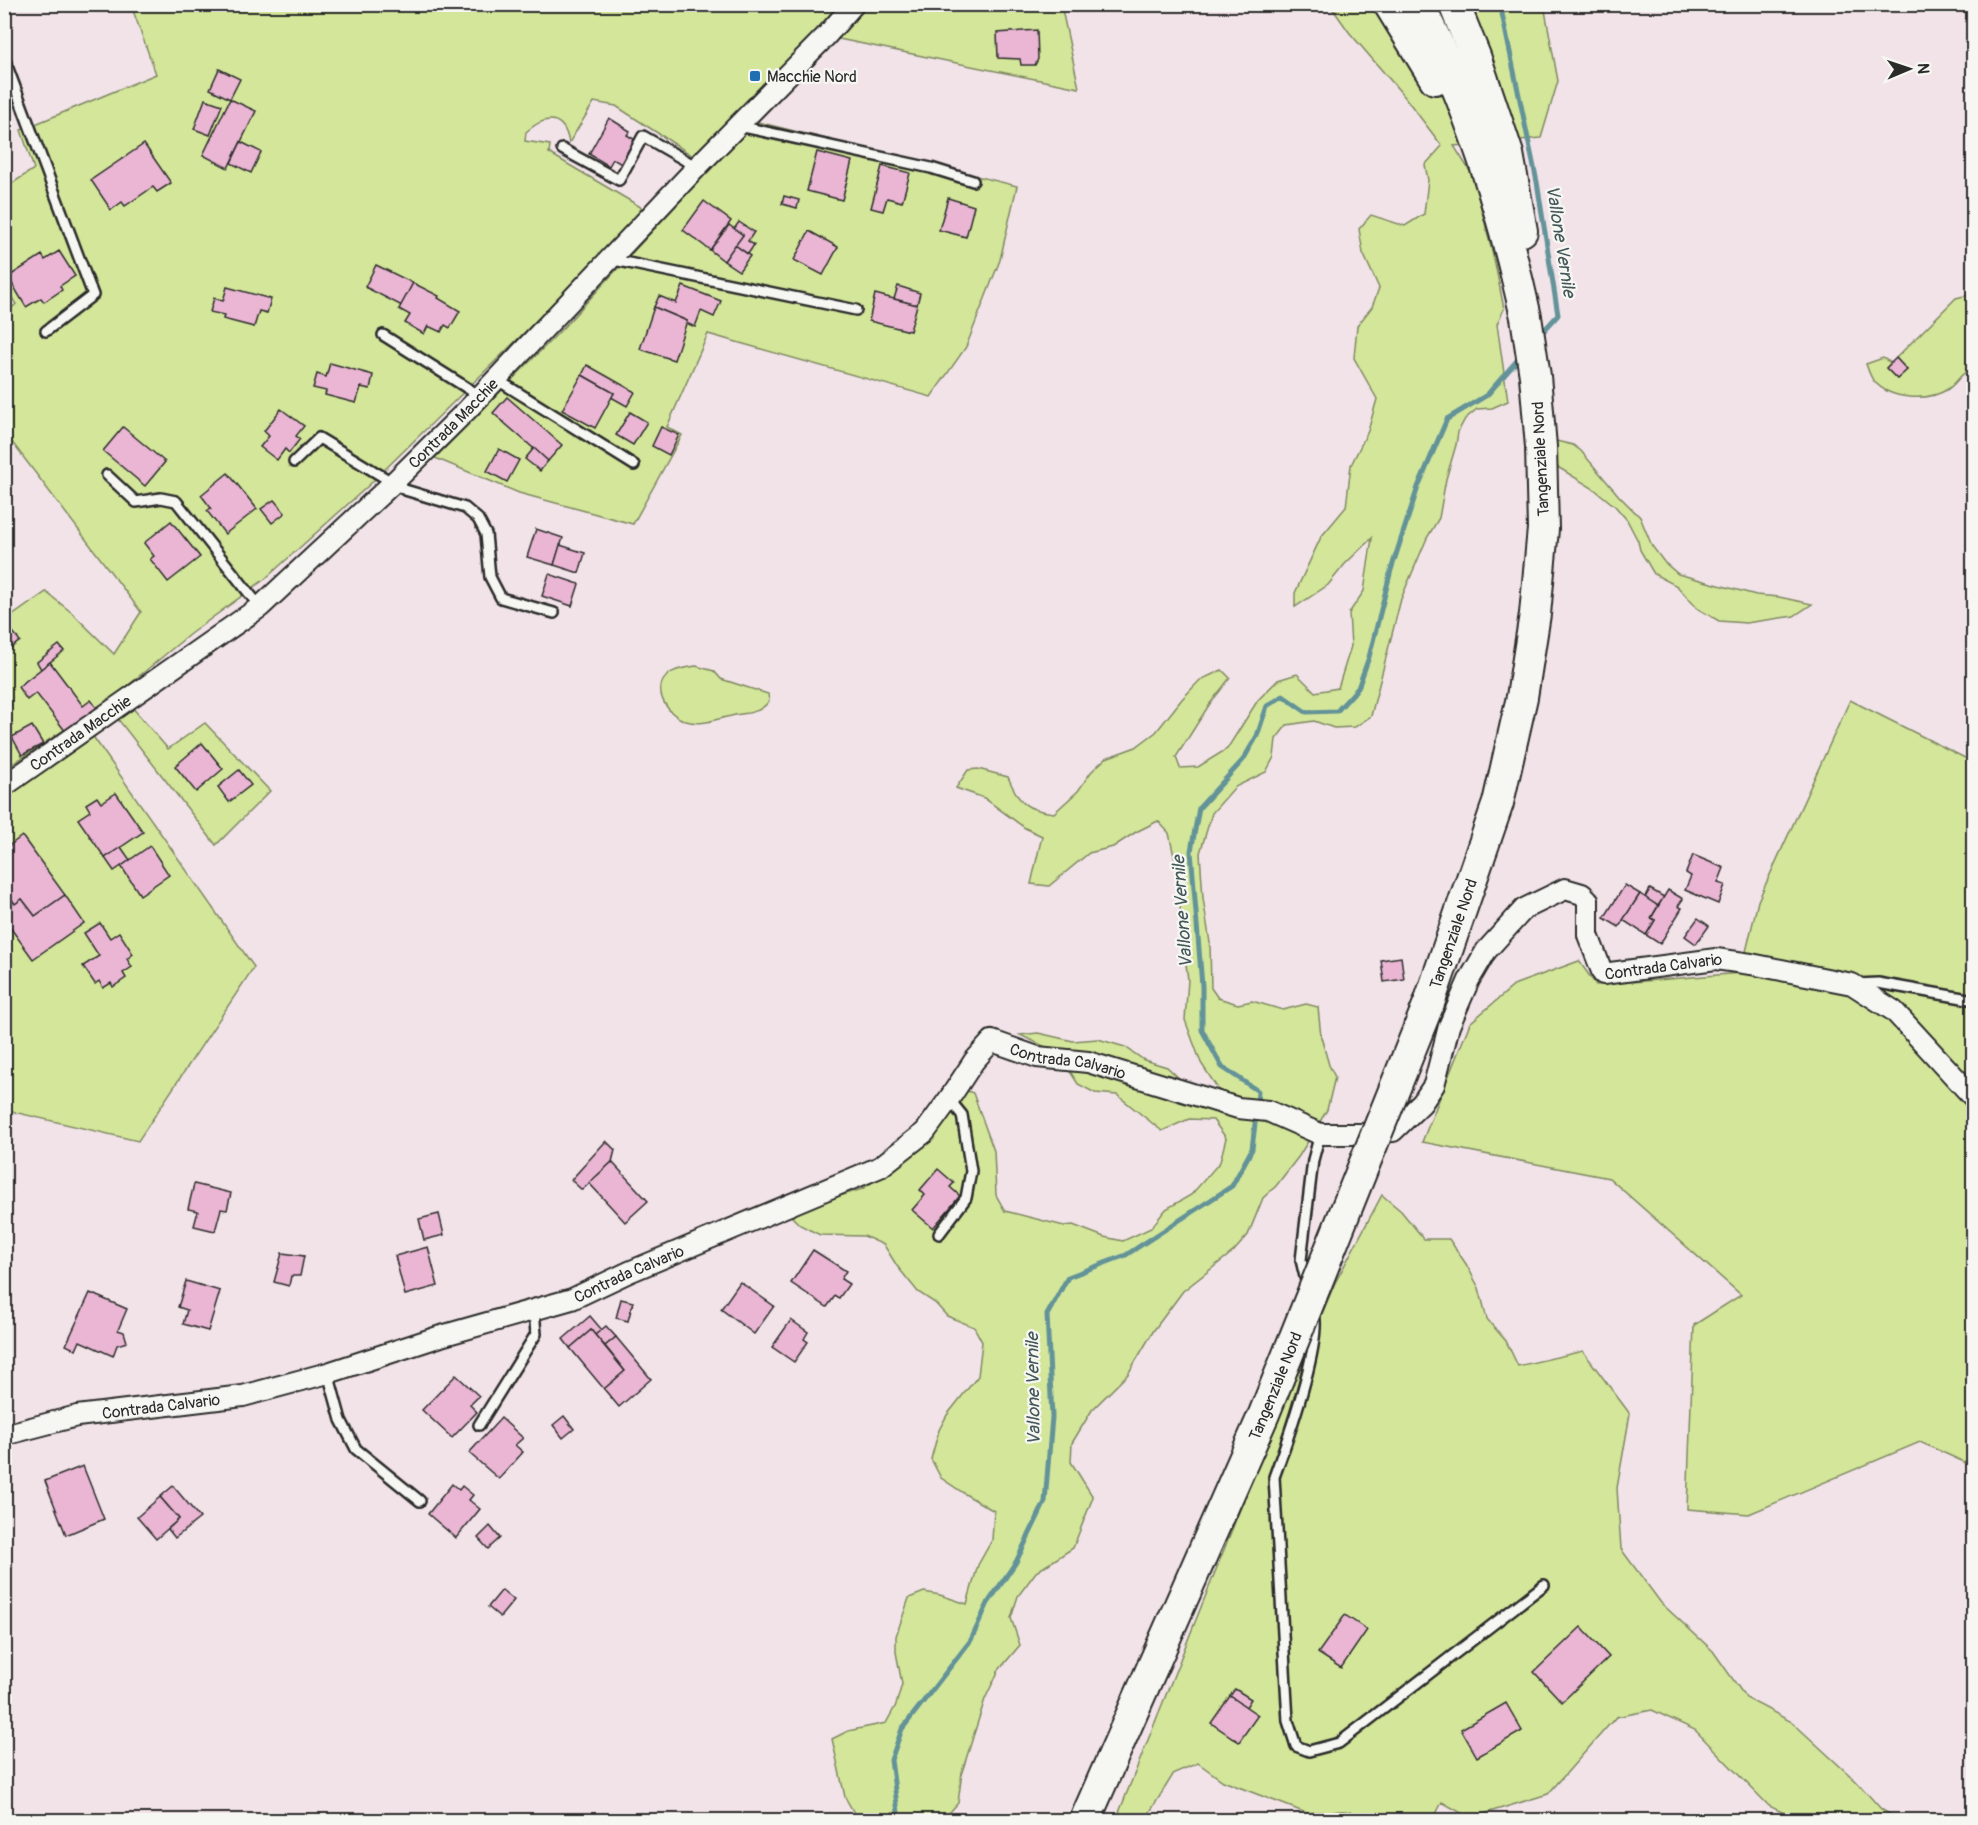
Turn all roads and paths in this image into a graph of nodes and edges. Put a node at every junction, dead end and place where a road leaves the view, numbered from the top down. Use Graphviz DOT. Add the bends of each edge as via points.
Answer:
graph roads {
  1 [pos="854,4"];
  2 [pos="1389,4"];
  3 [pos="1418,4"];
  4 [pos="1454,4"];
  5 [pos="4,58"];
  6 [pos="737,125"];
  7 [pos="562,149"];
  8 [pos="697,167"];
  9 [pos="1486,168"];
  10 [pos="973,181"];
  11 [pos="609,259"];
  12 [pos="856,310"];
  13 [pos="1526,317"];
  14 [pos="46,331"];
  15 [pos="383,335"];
  16 [pos="496,379"];
  17 [pos="480,396"];
  18 [pos="294,462"];
  19 [pos="634,465"];
  20 [pos="107,475"];
  21 [pos="393,483"];
  22 [pos="260,607"];
  23 [pos="554,613"];
  24 [pos="4,786"];
  25 [pos="1852,984"];
  26 [pos="1974,1000"];
  27 [pos="1974,1098"];
  28 [pos="949,1099"];
  29 [pos="1320,1134"];
  30 [pos="939,1234"];
  31 [pos="534,1310"];
  32 [pos="328,1373"];
  33 [pos="479,1425"];
  34 [pos="4,1436"];
  35 [pos="420,1502"];
  36 [pos="1544,1585"];
  37 [pos="1085,1821"];
  1 -- 6 [label="street, Contrada Macchie"];
  2 -- 9 [label="main road"];
  3 -- 9 [label="main road, Tangenziale Nord" via="1464,105"];
  4 -- 13 [label="main road" via="1508,154 1529,271"];
  5 -- 14 [label="lane" via="93,295"];
  6 -- 8 [label="street, Contrada Macchie"];
  6 -- 10 [label="lane"];
  7 -- 8 [label="lane" via="619,180 643,136"];
  8 -- 11 [label="street, Contrada Macchie"];
  9 -- 13 [label="main road, Tangenziale Nord"];
  11 -- 12 [label="lane"];
  11 -- 16 [label="street, Contrada Macchie"];
  13 -- 37 [label="main road, Tangenziale Nord, bridge" via="1541,447 1543,530 1522,697 1498,802 1429,1003 1264,1414"];
  15 -- 17 [label="lane"];
  16 -- 17 [label="street, Contrada Macchie"];
  16 -- 19 [label="lane"];
  17 -- 21 [label="street, Contrada Macchie"];
  18 -- 21 [label="lane" via="319,438"];
  20 -- 22 [label="lane" via="136,502 161,498 176,501"];
  21 -- 22 [label="street, Contrada Macchie"];
  21 -- 23 [label="lane" via="472,513 486,534 490,577 501,598"];
  22 -- 24 [label="street, Contrada Macchie"];
  25 -- 26 [label="lane" via="1878,983"];
  25 -- 27 [label="street, Contrada Calvario" via="1894,1011"];
  25 -- 29 [label="street, Contrada Calvario" via="1716,959 1604,974 1588,934 1588,900 1565,889 1524,909 1486,951 1449,1026 1434,1085 1422,1103 1393,1131"];
  28 -- 29 [label="street, Contrada Calvario" via="992,1041 1036,1057 1088,1062 1238,1107 1268,1111"];
  28 -- 30 [label="lane" via="962,1115 971,1171 966,1198"];
  28 -- 31 [label="street, Contrada Calvario" via="925,1132 880,1167 572,1299"];
  29 -- 36 [label="lane" via="1313,1160 1301,1260 1317,1323 1306,1375 1274,1477 1288,1721 1296,1746 1309,1751 1339,1743"];
  31 -- 32 [label="street, Contrada Calvario"];
  31 -- 33 [label="lane" via="536,1334"];
  32 -- 34 [label="street, Contrada Calvario" via="243,1396 77,1416"];
  32 -- 35 [label="lane" via="341,1420 356,1449"];
}
